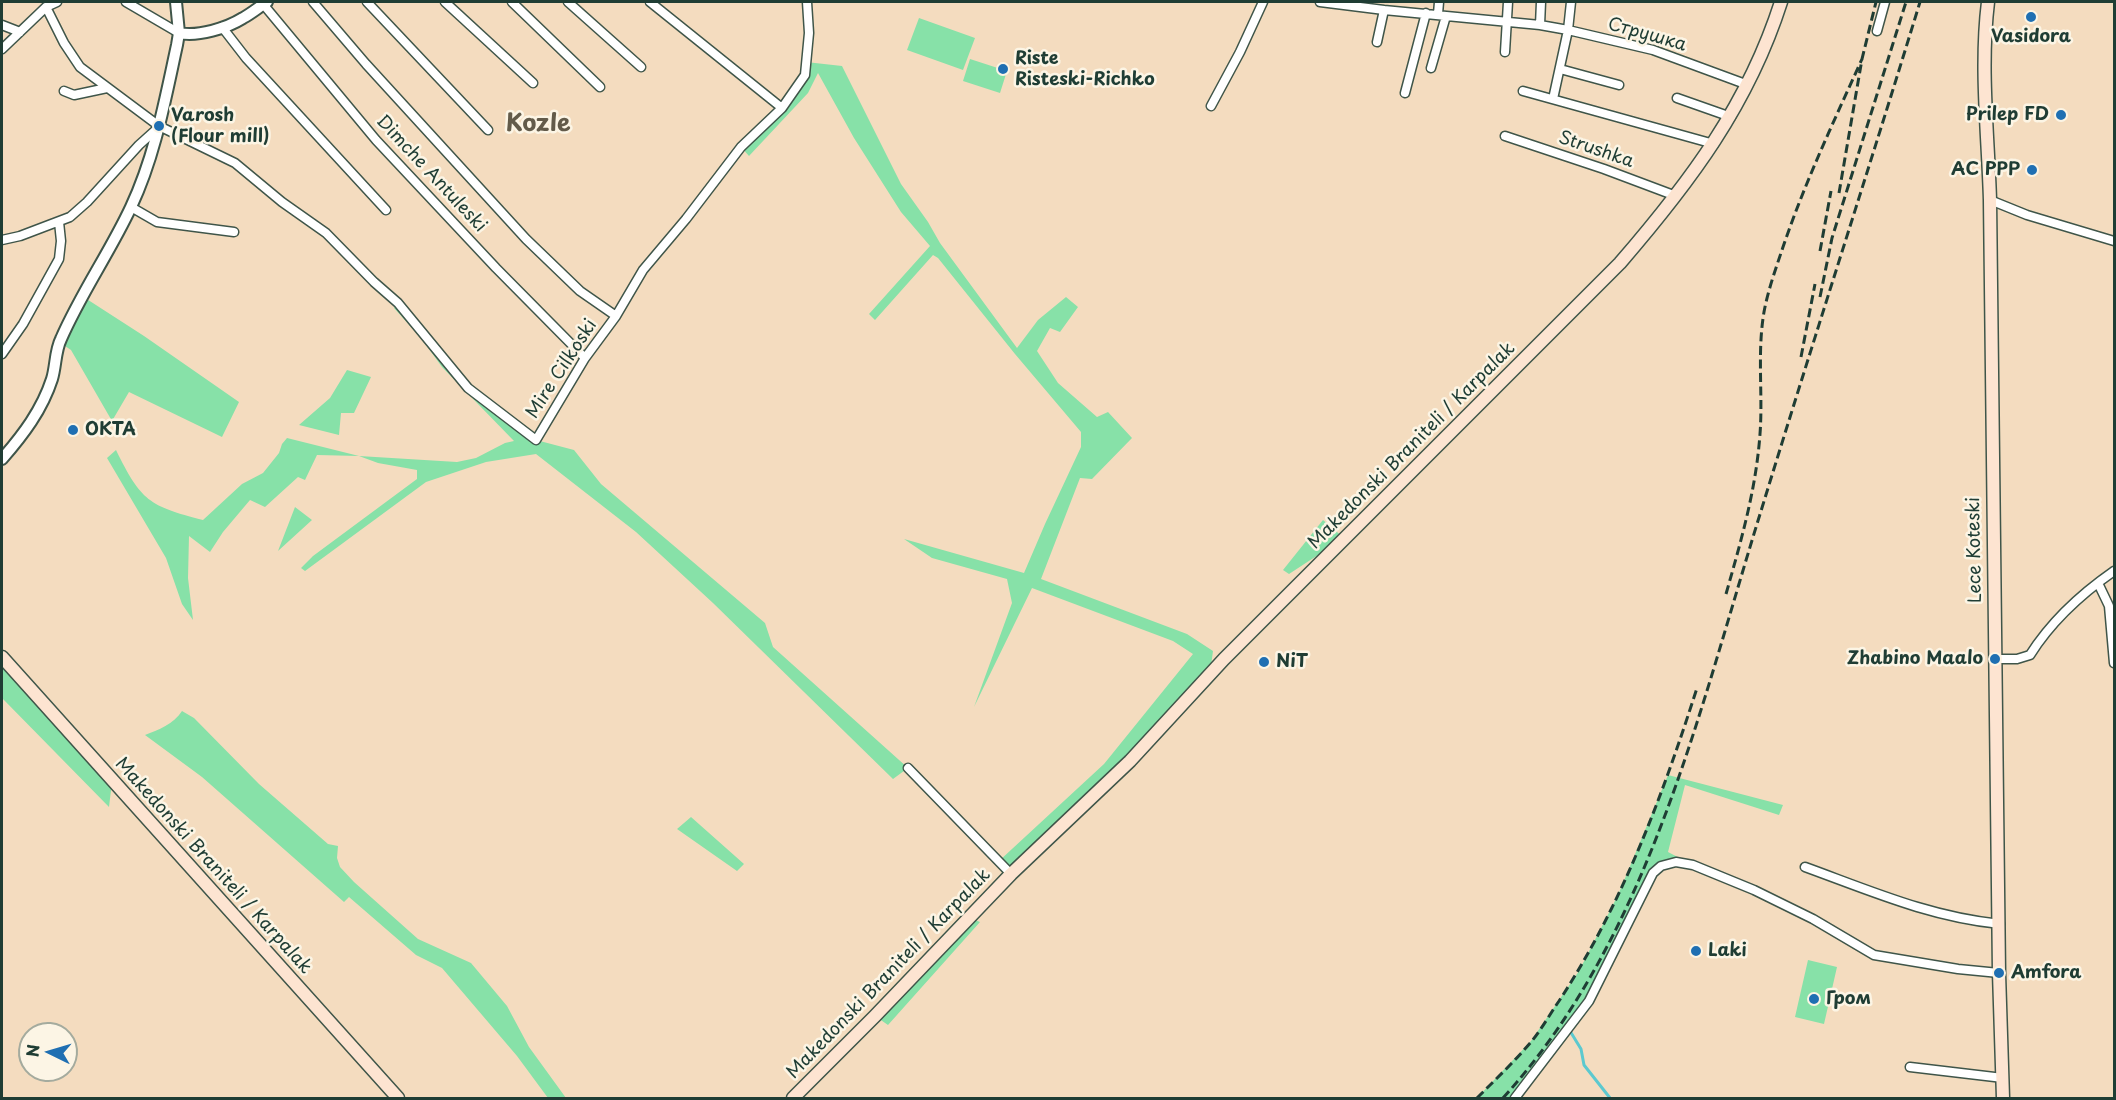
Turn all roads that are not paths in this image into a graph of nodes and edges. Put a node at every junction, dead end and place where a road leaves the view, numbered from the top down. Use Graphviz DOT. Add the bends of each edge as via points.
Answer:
graph roads {
  1 [pos="57,2"];
  2 [pos="126,2"];
  3 [pos="176,2"];
  4 [pos="313,2"];
  5 [pos="367,2"];
  6 [pos="445,2"];
  7 [pos="512,2"];
  8 [pos="568,2"];
  9 [pos="650,2"];
  10 [pos="807,2"];
  11 [pos="1263,2"];
  12 [pos="1320,2"];
  13 [pos="1439,2"];
  14 [pos="1509,2"];
  15 [pos="1541,2"];
  16 [pos="1570,2"];
  17 [pos="1781,2"];
  18 [pos="1885,2"];
  19 [pos="1988,2"];
  20 [pos="265,3"];
  21 [pos="1374,5"];
  22 [pos="46,7"];
  23 [pos="1384,10"];
  24 [pos="1426,14"];
  25 [pos="1442,15"];
  26 [pos="1508,22"];
  27 [pos="2,25"];
  28 [pos="1540,25"];
  29 [pos="222,27"];
  30 [pos="1568,30"];
  31 [pos="1877,31"];
  32 [pos="20,32"];
  33 [pos="179,33"];
  34 [pos="1377,42"];
  35 [pos="2,49"];
  36 [pos="1505,52"];
  37 [pos="641,67"];
  38 [pos="1431,68"];
  39 [pos="1560,69"];
  40 [pos="533,83"];
  41 [pos="1619,85"];
  42 [pos="1748,85"];
  43 [pos="600,87"];
  44 [pos="107,88"];
  45 [pos="64,91"];
  46 [pos="1523,91"];
  47 [pos="1405,93"];
  48 [pos="1677,98"];
  49 [pos="1553,99"];
  50 [pos="1211,106"];
  51 [pos="782,108"];
  52 [pos="1731,117"];
  53 [pos="159,126"];
  54 [pos="488,130"];
  55 [pos="1505,136"];
  56 [pos="1714,144"];
  57 [pos="1676,196"];
  58 [pos="1990,200"];
  59 [pos="131,207"];
  60 [pos="386,210"];
  61 [pos="59,222"];
  62 [pos="234,232"];
  63 [pos="2,240"];
  64 [pos="2115,241"];
  65 [pos="616,316"];
  66 [pos="2,354"];
  67 [pos="585,358"];
  68 [pos="2,459"];
  69 [pos="2115,571"];
  70 [pos="2098,583"];
  71 [pos="2,657"];
  72 [pos="1995,659"];
  73 [pos="2115,663"];
  74 [pos="908,768"];
  75 [pos="1805,867"];
  76 [pos="1011,874"];
  77 [pos="2000,924"];
  78 [pos="1999,973"];
  79 [pos="1910,1067"];
  80 [pos="2003,1078"];
  81 [pos="398,1098"];
  82 [pos="793,1098"];
  83 [pos="1515,1098"];
  84 [pos="2003,1098"];
  1 -- 22 [label="street"];
  2 -- 33 [label="street"];
  3 -- 33 [label="street"];
  4 -- 65 [label="street, Dimche Antuleski" via="526,239 580,291"];
  5 -- 54 [label="street"];
  6 -- 40 [label="street"];
  7 -- 43 [label="street"];
  8 -- 37 [label="street"];
  9 -- 51 [label="street"];
  10 -- 51 [label="street, Mire Cilkoski" via="805,75"];
  11 -- 50 [label="street"];
  12 -- 21 [label="street, Струшка"];
  13 -- 25 [label="street"];
  14 -- 26 [label="street"];
  15 -- 28 [label="street"];
  16 -- 30 [label="street"];
  17 -- 42 [label="main road, Makedonski Braniteli / Karpalak"];
  18 -- 31 [label="street"];
  19 -- 58 [label="main road, Lece Koteski" via="1985,72"];
  20 -- 29 [label="street, Dimche Antuleski"];
  20 -- 67 [label="street, Dimche Antuleski" via="376,140"];
  21 -- 23 [label="street, Струшка"];
  22 -- 32 [label="street"];
  22 -- 44 [label="street, Mire Cilkoski" via="80,67"];
  23 -- 24 [label="street, Струшка"];
  23 -- 34 [label="street"];
  24 -- 25 [label="street, Струшка"];
  24 -- 47 [label="street"];
  25 -- 26 [label="street, Струшка"];
  25 -- 38 [label="street"];
  26 -- 28 [label="street, Струшка"];
  26 -- 36 [label="street"];
  27 -- 32 [label="street"];
  28 -- 30 [label="street, Струшка"];
  29 -- 33 [label="street, Dimche Antuleski" via="187,35"];
  29 -- 60 [label="street"];
  30 -- 39 [label="street"];
  30 -- 42 [label="street, Струшка" via="1653,50"];
  32 -- 35 [label="street"];
  33 -- 53 [label="street"];
  39 -- 41 [label="street"];
  39 -- 49 [label="street"];
  42 -- 52 [label="main road, Makedonski Braniteli / Karpalak"];
  44 -- 45 [label="street" via="74,95"];
  44 -- 53 [label="street, Mire Cilkoski"];
  46 -- 49 [label="street, Strushka"];
  48 -- 52 [label="street"];
  49 -- 56 [label="street, Strushka"];
  51 -- 65 [label="street, Mire Cilkoski" via="741,147 643,270"];
  52 -- 56 [label="main road, Makedonski Braniteli / Karpalak"];
  53 -- 59 [label="street"];
  53 -- 61 [label="street" via="87,202"];
  53 -- 67 [label="street, Mire Cilkoski" via="235,163 326,233 398,303 468,387 536,440"];
  55 -- 57 [label="street, Strushka"];
  56 -- 57 [label="main road, Makedonski Braniteli / Karpalak"];
  57 -- 76 [label="main road, Makedonski Braniteli / Karpalak" via="1581,303 1224,659 1130,761"];
  58 -- 64 [label="street"];
  58 -- 72 [label="main road, Lece Koteski"];
  59 -- 62 [label="street" via="157,222"];
  59 -- 68 [label="street" via="59,342 51,380 36,414"];
  61 -- 63 [label="street"];
  61 -- 66 [label="street" via="59,259"];
  65 -- 67 [label="street, Mire Cilkoski"];
  69 -- 70 [label="street"];
  70 -- 72 [label="street" via="2070,605 2030,655"];
  70 -- 73 [label="street" via="2109,606"];
  71 -- 81 [label="main road, Makedonski Braniteli / Karpalak"];
  72 -- 77 [label="main road, Lece Koteski"];
  74 -- 76 [label="street, Makedonski Braniteli / Karpalak"];
  75 -- 77 [label="street" via="1923,910 1966,921"];
  76 -- 82 [label="main road, Makedonski Braniteli / Karpalak"];
  77 -- 78 [label="main road, Lece Koteski"];
  78 -- 80 [label="main road, Lece Koteski"];
  78 -- 83 [label="street" via="1874,955 1813,919 1733,881 1676,862 1653,873 1589,1001"];
  79 -- 80 [label="street"];
  80 -- 84 [label="main road, Lece Koteski"];
}
